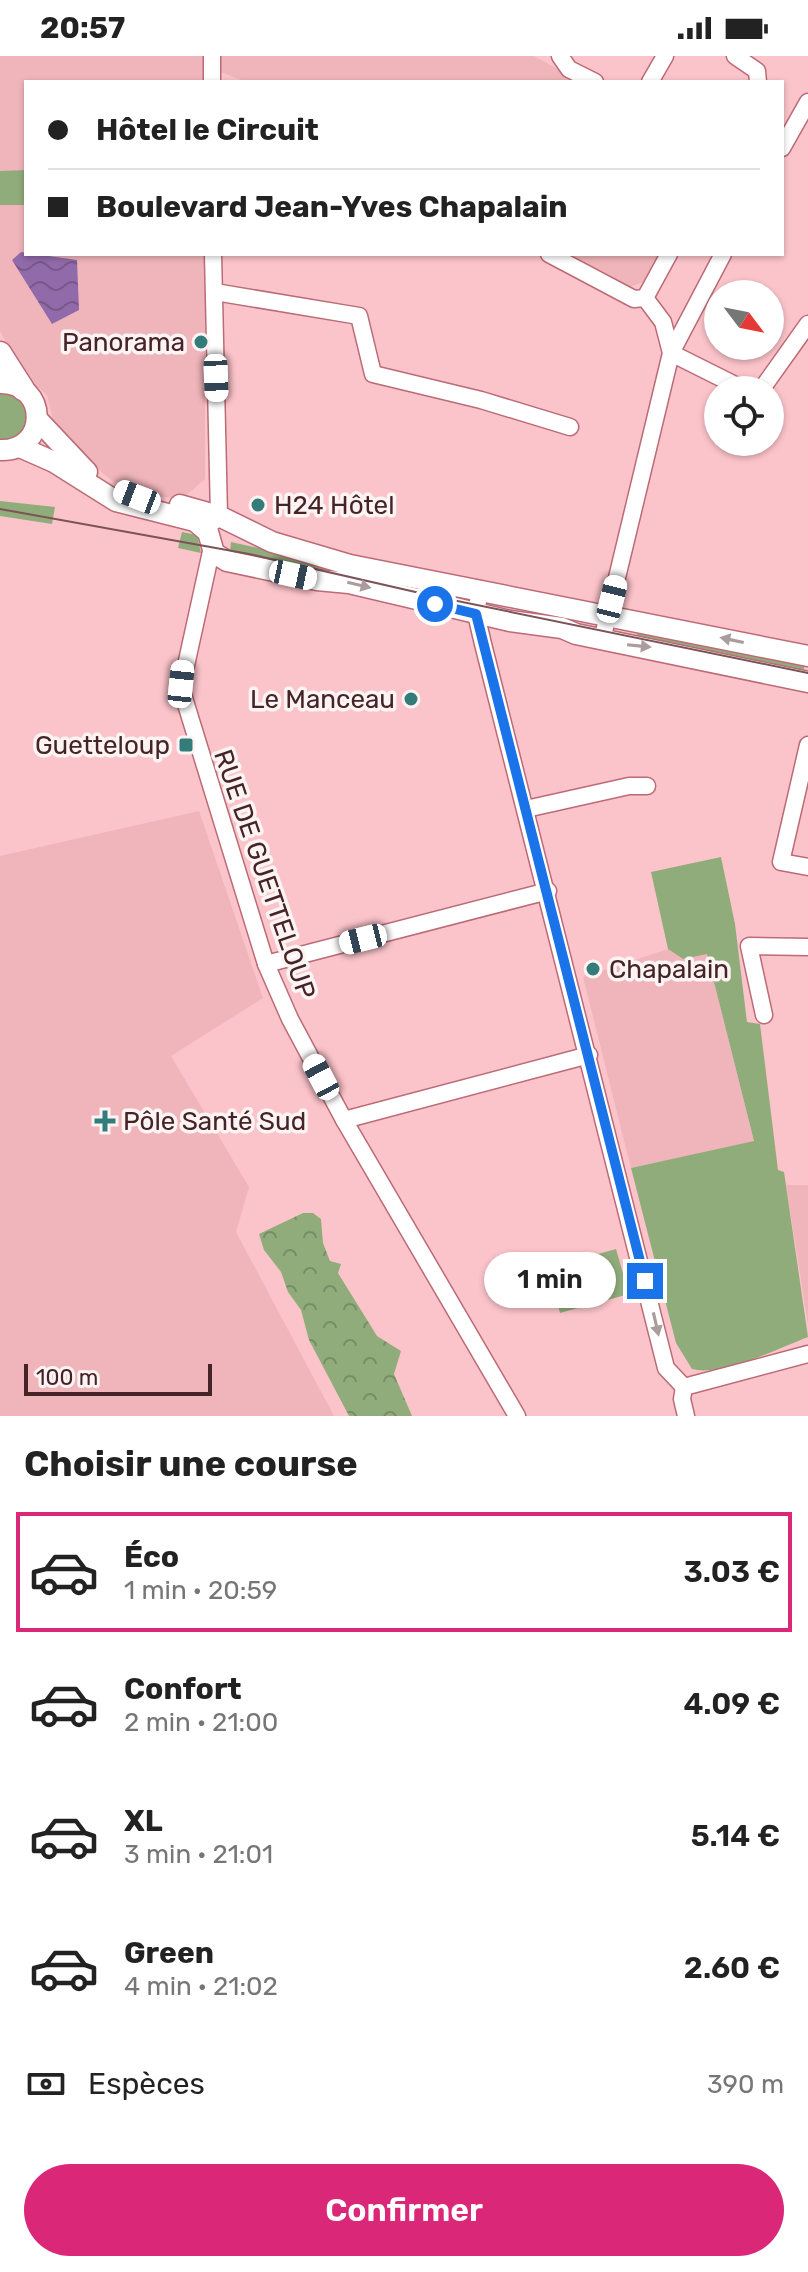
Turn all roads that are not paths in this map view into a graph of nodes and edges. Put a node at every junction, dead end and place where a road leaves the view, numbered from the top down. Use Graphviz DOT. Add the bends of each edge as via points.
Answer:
graph roads {
  1 [pos="212,56"];
  2 [pos="560,56"];
  3 [pos="665,56"];
  4 [pos="735,56"];
  5 [pos="212,78"];
  6 [pos="591,80"];
  7 [pos="651,80"];
  8 [pos="758,80"];
  9 [pos="808,102"];
  10 [pos="784,144"];
  11 [pos="213,256"];
  12 [pos="553,256"];
  13 [pos="668,256"];
  14 [pos="722,256"];
  15 [pos="215,292"];
  16 [pos="645,298"];
  17 [pos="808,324"];
  18 [pos="0,353"];
  19 [pos="671,353"];
  20 [pos="717,376"];
  21 [pos="771,376"];
  22 [pos="0,383"];
  23 [pos="23,389"];
  24 [pos="38,420"];
  25 [pos="570,427"];
  26 [pos="10,448"];
  27 [pos="217,461"];
  28 [pos="180,505"];
  29 [pos="219,516"];
  30 [pos="195,521"];
  31 [pos="272,542"];
  32 [pos="220,554"];
  33 [pos="480,589"];
  34 [pos="476,614"];
  35 [pos="608,615"];
  36 [pos="602,640"];
  37 [pos="808,656"];
  38 [pos="808,682"];
  39 [pos="808,745"];
  40 [pos="806,766"];
  41 [pos="647,786"];
  42 [pos="526,809"];
  43 [pos="808,867"];
  44 [pos="548,891"];
  45 [pos="808,947"];
  46 [pos="266,964"];
  47 [pos="764,1015"];
  48 [pos="589,1055"];
  49 [pos="344,1120"];
  50 [pos="808,1354"];
  51 [pos="684,1387"];
  52 [pos="517,1416"];
  53 [pos="686,1416"];
  1 -- 5 [label="street"];
  2 -- 6 [label="street" via="569,69"];
  3 -- 7 [label="street"];
  4 -- 8 [label="street" via="757,71"];
  9 -- 10 [label="street"];
  11 -- 15 [label="street"];
  12 -- 16 [label="street" via="634,299"];
  13 -- 16 [label="street"];
  14 -- 19 [label="street"];
  15 -- 25 [label="street" via="359,316 373,374"];
  15 -- 27 [label="street"];
  16 -- 19 [label="street" via="663,322"];
  17 -- 21 [label="street"];
  18 -- 23 [label="highway"];
  19 -- 20 [label="street"];
  19 -- 35 [label="street"];
  22 -- 23 [label="main road"];
  23 -- 24 [label="main road" via="35,402"];
  24 -- 26 [label="main road" via="33,435"];
  24 -- 28 [label="main road" via="85,471 114,489"];
  26 -- 30 [label="main road" via="54,462 116,501"];
  27 -- 28 [label="street" via="203,500"];
  27 -- 29 [label="street"];
  28 -- 29 [label="main road"];
  29 -- 30 [label="street" via="212,523"];
  29 -- 31 [label="main road"];
  30 -- 32 [label="main road"];
  31 -- 32 [label="main road" via="230,537 217,541"];
  31 -- 33 [label="main road" via="350,565"];
  32 -- 34 [label="main road, one-way"];
  32 -- 46 [label="street, RUE DE GUETTELOUP" via="204,579 181,688"];
  33 -- 34 [label="street"];
  33 -- 35 [label="main road"];
  34 -- 36 [label="main road"];
  34 -- 42 [label="street"];
  35 -- 36 [label="street"];
  37 -- 35 [label="main road, one-way"];
  36 -- 38 [label="main road, one-way"];
  39 -- 40 [label="street"];
  40 -- 43 [label="street" via="781,862"];
  41 -- 42 [label="street"];
  42 -- 44 [label="street"];
  44 -- 46 [label="street"];
  44 -- 48 [label="street"];
  45 -- 47 [label="street" via="749,946"];
  46 -- 49 [label="street, RUE DE GUETTELOUP"];
  48 -- 49 [label="street"];
  48 -- 51 [label="street, one-way" via="666,1368"];
  49 -- 52 [label="street, RUE DE GUETTELOUP"];
  50 -- 51 [label="street"];
  51 -- 53 [label="street"];
}
